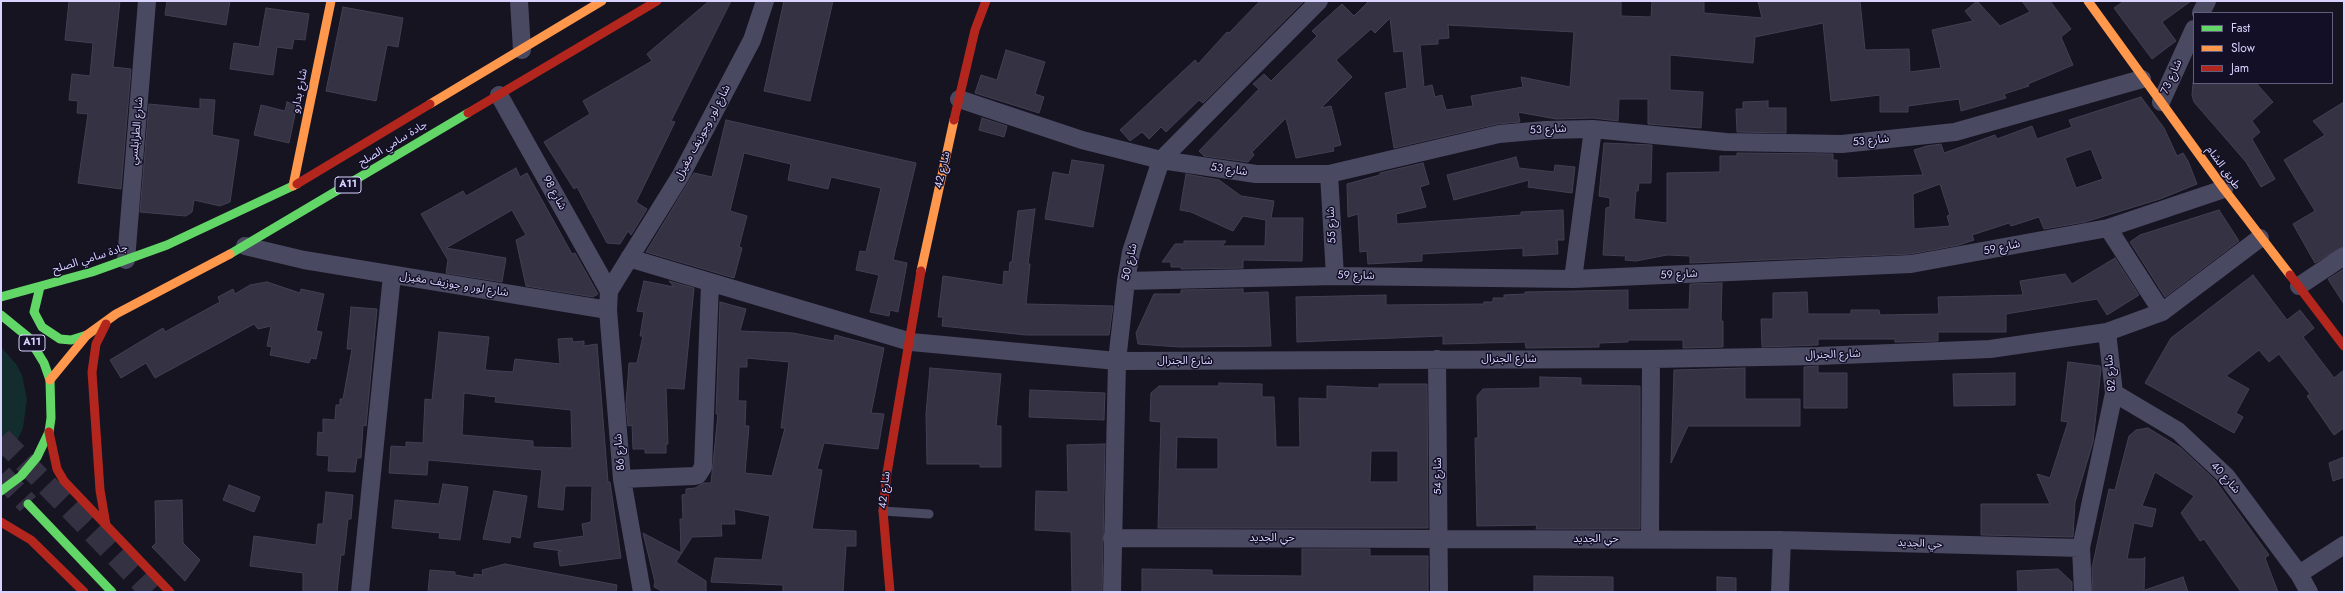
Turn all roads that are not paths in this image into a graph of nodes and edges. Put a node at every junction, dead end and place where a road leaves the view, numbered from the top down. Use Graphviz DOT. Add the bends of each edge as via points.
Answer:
graph roads {
  1 [pos="147,1"];
  2 [pos="330,1"];
  3 [pos="519,1"];
  4 [pos="602,1"];
  5 [pos="657,1"];
  6 [pos="764,1"];
  7 [pos="986,1"];
  8 [pos="1319,1"];
  9 [pos="2088,1"];
  10 [pos="2207,1"];
  11 [pos="2202,12"];
  12 [pos="2193,31"];
  13 [pos="522,50"];
  14 [pos="2142,79"];
  15 [pos="499,95"];
  16 [pos="959,99"];
  17 [pos="2161,102"];
  18 [pos="1593,129"];
  19 [pos="1161,160"];
  20 [pos="1329,174"];
  21 [pos="293,186"];
  22 [pos="2224,189"];
  23 [pos="2108,228"];
  24 [pos="2260,238"];
  25 [pos="245,246"];
  26 [pos="2344,256"];
  27 [pos="629,258"];
  28 [pos="126,260"];
  29 [pos="392,275"];
  30 [pos="1335,276"];
  31 [pos="1573,280"];
  32 [pos="1126,281"];
  33 [pos="710,284"];
  34 [pos="2299,286"];
  35 [pos="40,287"];
  36 [pos="609,291"];
  37 [pos="1,297"];
  38 [pos="608,310"];
  39 [pos="2162,312"];
  40 [pos="116,314"];
  41 [pos="1,315"];
  42 [pos="2107,332"];
  43 [pos="87,335"];
  44 [pos="911,342"];
  45 [pos="2344,346"];
  46 [pos="1437,359"];
  47 [pos="1651,359"];
  48 [pos="1117,361"];
  49 [pos="50,380"];
  50 [pos="2114,393"];
  51 [pos="49,432"];
  52 [pos="622,479"];
  53 [pos="1,491"];
  54 [pos="28,504"];
  55 [pos="883,512"];
  56 [pos="929,514"];
  57 [pos="1,522"];
  58 [pos="106,525"];
  59 [pos="1112,538"];
  60 [pos="1438,539"];
  61 [pos="1650,539"];
  62 [pos="1782,540"];
  63 [pos="2344,545"];
  64 [pos="2081,548"];
  65 [pos="2299,574"];
  66 [pos="84,592"];
  67 [pos="112,592"];
  68 [pos="170,592"];
  69 [pos="360,592"];
  70 [pos="642,592"];
  71 [pos="890,592"];
  72 [pos="1112,592"];
  73 [pos="1440,592"];
  74 [pos="1780,592"];
  75 [pos="2082,592"];
  76 [pos="2309,592"];
  1 -- 28 [label="street, شارع الطرابلسي"];
  2 -- 21 [label="main road, شارع بدارو"];
  3 -- 13 [label="street"];
  4 -- 13 [label="main road, جادة سامي الصلح / A11"];
  5 -- 15 [label="main road, جادة سامي الصلح / A11"];
  6 -- 27 [label="street, شارع لور وجوزيف مغيزل" via="752,40 681,174"];
  7 -- 16 [label="main road, شارع 42" via="975,30"];
  8 -- 19 [label="street, شارع 50"];
  9 -- 14 [label="main road, طريق الشام"];
  10 -- 11 [label="street"];
  12 -- 17 [label="street, شارع 73"];
  13 -- 21 [label="main road, جادة سامي الصلح / A11"];
  14 -- 17 [label="main road, طريق الشام"];
  14 -- 18 [label="street, شارع 53" via="1955,132 1842,144 1726,142"];
  15 -- 25 [label="main road, جادة سامي الصلح / A11"];
  15 -- 36 [label="street, شارع 98"];
  16 -- 19 [label="street, شارع 53" via="1082,140"];
  16 -- 44 [label="main road, شارع 42" via="927,238"];
  17 -- 22 [label="main road, طريق الشام"];
  18 -- 20 [label="street, شارع 53" via="1499,134"];
  18 -- 31 [label="street"];
  19 -- 20 [label="street, شارع 53" via="1256,174"];
  19 -- 32 [label="street, شارع 50" via="1131,252"];
  20 -- 30 [label="street, شارع 55"];
  21 -- 28 [label="main road, جادة سامي الصلح / A11" via="196,233"];
  22 -- 23 [label="street, شارع 59"];
  22 -- 24 [label="main road, طريق الشام"];
  23 -- 31 [label="street, شارع 59" via="1911,264"];
  23 -- 39 [label="street"];
  24 -- 34 [label="main road, طريق الشام"];
  24 -- 39 [label="street"];
  25 -- 29 [label="street, شارع لور و جوزيف مغيزل" via="279,255"];
  25 -- 40 [label="main road, جادة سامي الصلح / A11"];
  26 -- 34 [label="street"];
  27 -- 33 [label="street"];
  27 -- 36 [label="street"];
  28 -- 35 [label="main road, جادة سامي الصلح / A11"];
  29 -- 38 [label="street, شارع لور و جوزيف مغيزل"];
  29 -- 69 [label="street"];
  30 -- 31 [label="street, شارع 59"];
  30 -- 32 [label="street, شارع 59"];
  32 -- 48 [label="street, شارع 50"];
  33 -- 44 [label="street"];
  33 -- 52 [label="street" via="703,467 698,475 694,476"];
  34 -- 45 [label="main road, طريق الشام"];
  35 -- 37 [label="main road, جادة سامي الصلح / A11"];
  35 -- 43 [label="main road" via="34,312 42,327 60,339 71,340"];
  36 -- 38 [label="street"];
  38 -- 52 [label="street, شارع 86"];
  39 -- 42 [label="street"];
  40 -- 43 [label="main road, جادة سامي الصلح / A11"];
  40 -- 58 [label="main road" via="103,327 98,337 92,364 100,490"];
  41 -- 49 [label="main road, A11" via="28,337 40,356"];
  42 -- 47 [label="street, شارع الجنرال" via="1990,349"];
  42 -- 50 [label="street, شارع 82"];
  43 -- 49 [label="main road, جادة سامي الصلح / A11"];
  44 -- 48 [label="street, شارع الجنرال"];
  44 -- 55 [label="main road, شارع 42" via="887,473"];
  46 -- 47 [label="street, شارع الجنرال"];
  46 -- 48 [label="street, شارع الجنرال"];
  46 -- 60 [label="street, شارع 54"];
  47 -- 61 [label="street"];
  48 -- 59 [label="street, شارع 50"];
  49 -- 51 [label="main road, A11"];
  50 -- 64 [label="street, شارع 82"];
  50 -- 65 [label="street, شارع 40" via="2178,431 2226,476"];
  51 -- 53 [label="main road, A11" via="30,467"];
  51 -- 58 [label="main road" via="55,462 64,482"];
  52 -- 70 [label="street, شارع 86"];
  54 -- 67 [label="main road"];
  55 -- 56 [label="lane"];
  55 -- 71 [label="main road, شارع 42"];
  57 -- 66 [label="main road" via="31,540"];
  58 -- 68 [label="main road"];
  59 -- 60 [label="street, حي الجديد"];
  59 -- 72 [label="street, شارع 50"];
  60 -- 61 [label="street, حي الجديد"];
  60 -- 73 [label="street, شارع 54"];
  61 -- 62 [label="street, حي الجديد"];
  62 -- 64 [label="street, حي الجديد"];
  62 -- 74 [label="street"];
  63 -- 65 [label="street"];
  64 -- 75 [label="street, شارع 82"];
  65 -- 76 [label="street, شارع 40"];
}
